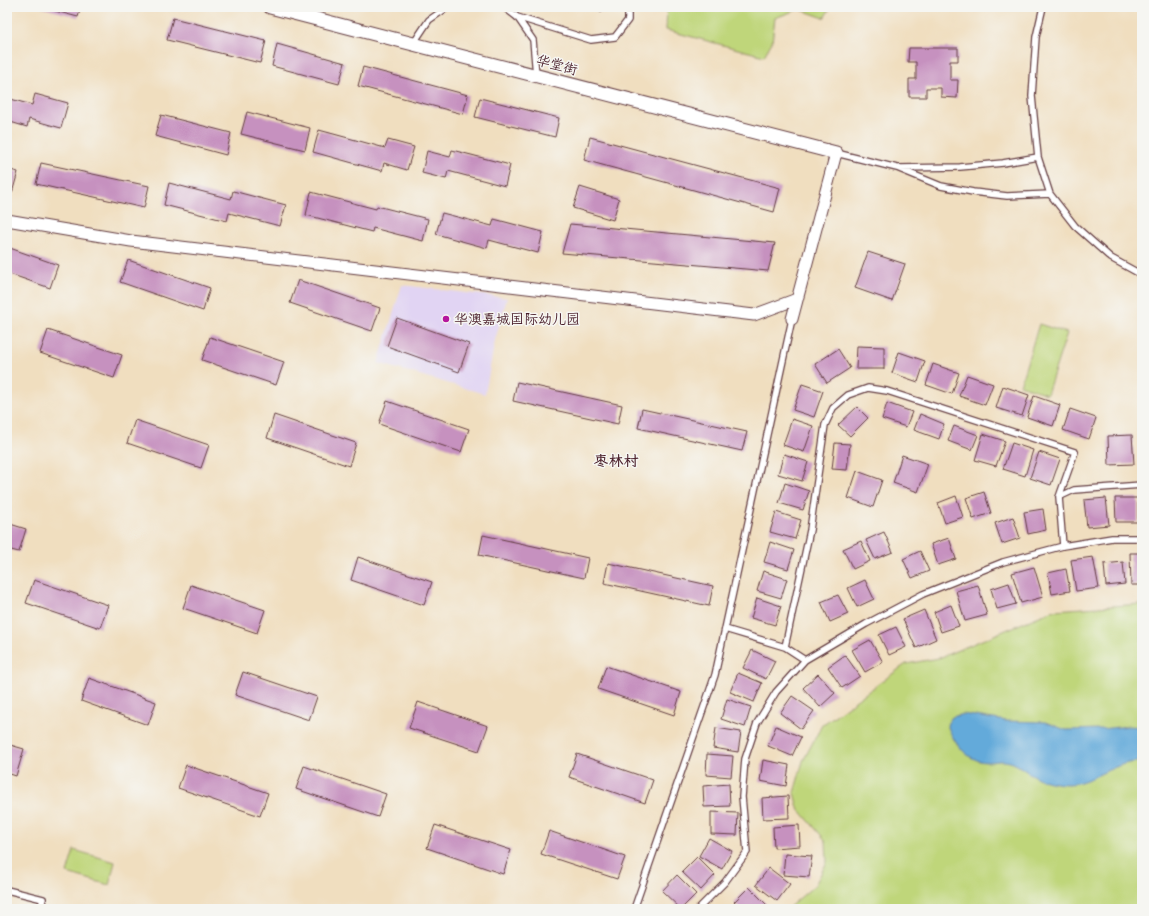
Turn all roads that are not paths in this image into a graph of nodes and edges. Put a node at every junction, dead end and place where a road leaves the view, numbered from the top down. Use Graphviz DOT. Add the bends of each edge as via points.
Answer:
graph roads {
  1 [pos="270,7"];
  2 [pos="448,7"];
  3 [pos="504,7"];
  4 [pos="628,7"];
  5 [pos="1043,7"];
  6 [pos="516,17"];
  7 [pos="413,44"];
  8 [pos="536,76"];
  9 [pos="836,153"];
  10 [pos="1038,157"];
  11 [pos="897,168"];
  12 [pos="1050,194"];
  13 [pos="7,220"];
  14 [pos="1142,275"];
  15 [pos="797,299"];
  16 [pos="792,319"];
  17 [pos="1142,485"];
  18 [pos="1059,498"];
  19 [pos="1142,538"];
  20 [pos="1063,546"];
  21 [pos="725,629"];
  22 [pos="785,647"];
  23 [pos="805,660"];
  24 [pos="7,890"];
  25 [pos="40,909"];
  26 [pos="634,909"];
  27 [pos="698,909"];
  1 -- 7 [label="street, 华堂街"];
  2 -- 7 [label="lane" via="429,20"];
  3 -- 6 [label="lane"];
  4 -- 6 [label="lane" via="628,20 615,37 591,40"];
  5 -- 10 [label="lane" via="1036,37 1032,96"];
  6 -- 8 [label="lane" via="533,40"];
  7 -- 8 [label="street, 华堂街"];
  8 -- 9 [label="street, 华堂街"];
  9 -- 11 [label="lane"];
  9 -- 15 [label="street"];
  10 -- 11 [label="lane" via="960,167"];
  10 -- 12 [label="lane"];
  11 -- 12 [label="lane" via="941,186 973,192 1007,196"];
  12 -- 14 [label="lane" via="1075,226 1111,258"];
  13 -- 15 [label="street" via="131,241 754,315"];
  15 -- 16 [label="street"];
  16 -- 21 [label="lane"];
  17 -- 18 [label="lane" via="1074,490"];
  18 -- 20 [label="lane"];
  18 -- 22 [label="lane" via="1075,452 887,391 868,388 848,395 833,408 825,425 810,530"];
  19 -- 20 [label="lane" via="1112,538"];
  20 -- 23 [label="lane" via="1003,562 923,594"];
  21 -- 22 [label="lane"];
  21 -- 26 [label="lane" via="715,676"];
  22 -- 23 [label="lane"];
  23 -- 27 [label="lane" via="776,692 757,723 745,759 742,797 747,852 725,882"];
  24 -- 25 [label="lane" via="43,899"];
}
